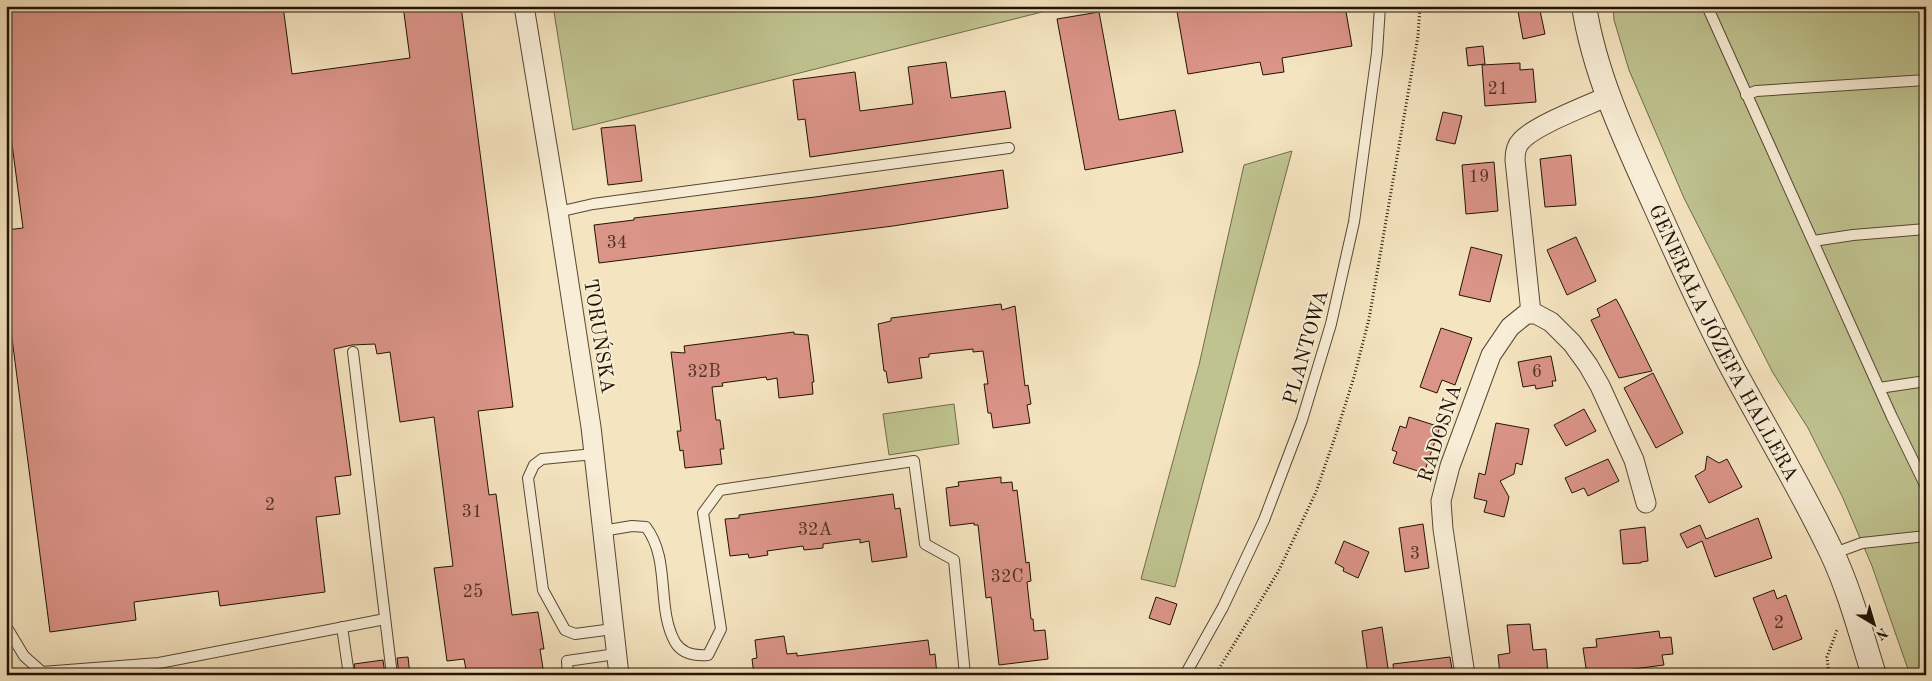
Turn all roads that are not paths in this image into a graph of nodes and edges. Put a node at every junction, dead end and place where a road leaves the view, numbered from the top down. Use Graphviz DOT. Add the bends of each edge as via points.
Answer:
graph roads {
  1 [pos="524,6"];
  2 [pos="1380,6"];
  3 [pos="1584,6"];
  4 [pos="1707,6"];
  5 [pos="1926,80"];
  6 [pos="1746,95"];
  7 [pos="1608,96"];
  8 [pos="1008,148"];
  9 [pos="558,212"];
  10 [pos="1926,229"];
  11 [pos="1813,241"];
  12 [pos="1531,313"];
  13 [pos="353,352"];
  14 [pos="1926,381"];
  15 [pos="1879,388"];
  16 [pos="594,454"];
  17 [pos="1926,488"];
  18 [pos="1646,503"];
  19 [pos="602,531"];
  20 [pos="1926,536"];
  21 [pos="1832,554"];
  22 [pos="385,619"];
  23 [pos="6,626"];
  24 [pos="342,627"];
  25 [pos="613,629"];
  26 [pos="616,654"];
  27 [pos="1871,674"];
  28 [pos="349,675"];
  29 [pos="392,675"];
  30 [pos="568,675"];
  31 [pos="619,675"];
  32 [pos="965,675"];
  33 [pos="1185,675"];
  34 [pos="1465,675"];
  1 -- 9 [label="street, TORUŃSKA"];
  2 -- 33 [label="lane, PLANTOWA" via="1377,53 1354,222 1331,324 1302,420 1264,520 1223,607"];
  3 -- 7 [label="street, GENERAŁA JÓZEFA HALLERA" via="1595,59"];
  4 -- 6 [label="lane"];
  5 -- 6 [label="lane" via="1756,91"];
  6 -- 11 [label="lane"];
  7 -- 12 [label="street" via="1533,131 1517,147 1515,160"];
  7 -- 21 [label="street, GENERAŁA JÓZEFA HALLERA" via="1688,278"];
  8 -- 9 [label="lane" via="593,204"];
  9 -- 16 [label="street, TORUŃSKA"];
  10 -- 11 [label="lane"];
  11 -- 15 [label="lane"];
  12 -- 18 [label="street" via="1551,322 1588,365 1634,460"];
  12 -- 34 [label="street, RADOSNA" via="1510,327 1491,355 1450,466 1441,501"];
  13 -- 22 [label="lane"];
  14 -- 15 [label="lane"];
  15 -- 17 [label="lane"];
  16 -- 19 [label="street, TORUŃSKA"];
  16 -- 25 [label="lane" via="542,459 534,465 528,478 543,590 565,630 575,634"];
  19 -- 25 [label="street, TORUŃSKA"];
  19 -- 32 [label="lane" via="646,527 654,537 669,629 676,644 695,656 708,655 721,629 703,513 720,490 914,461 925,544 954,560"];
  20 -- 21 [label="lane" via="1862,543"];
  21 -- 27 [label="street, GENERAŁA JÓZEFA HALLERA"];
  22 -- 24 [label="lane"];
  22 -- 29 [label="lane"];
  23 -- 24 [label="lane" via="24,656 42,672 159,663"];
  24 -- 28 [label="lane"];
  25 -- 26 [label="street, TORUŃSKA"];
  26 -- 30 [label="lane" via="567,661"];
  26 -- 31 [label="street, TORUŃSKA"];
}
